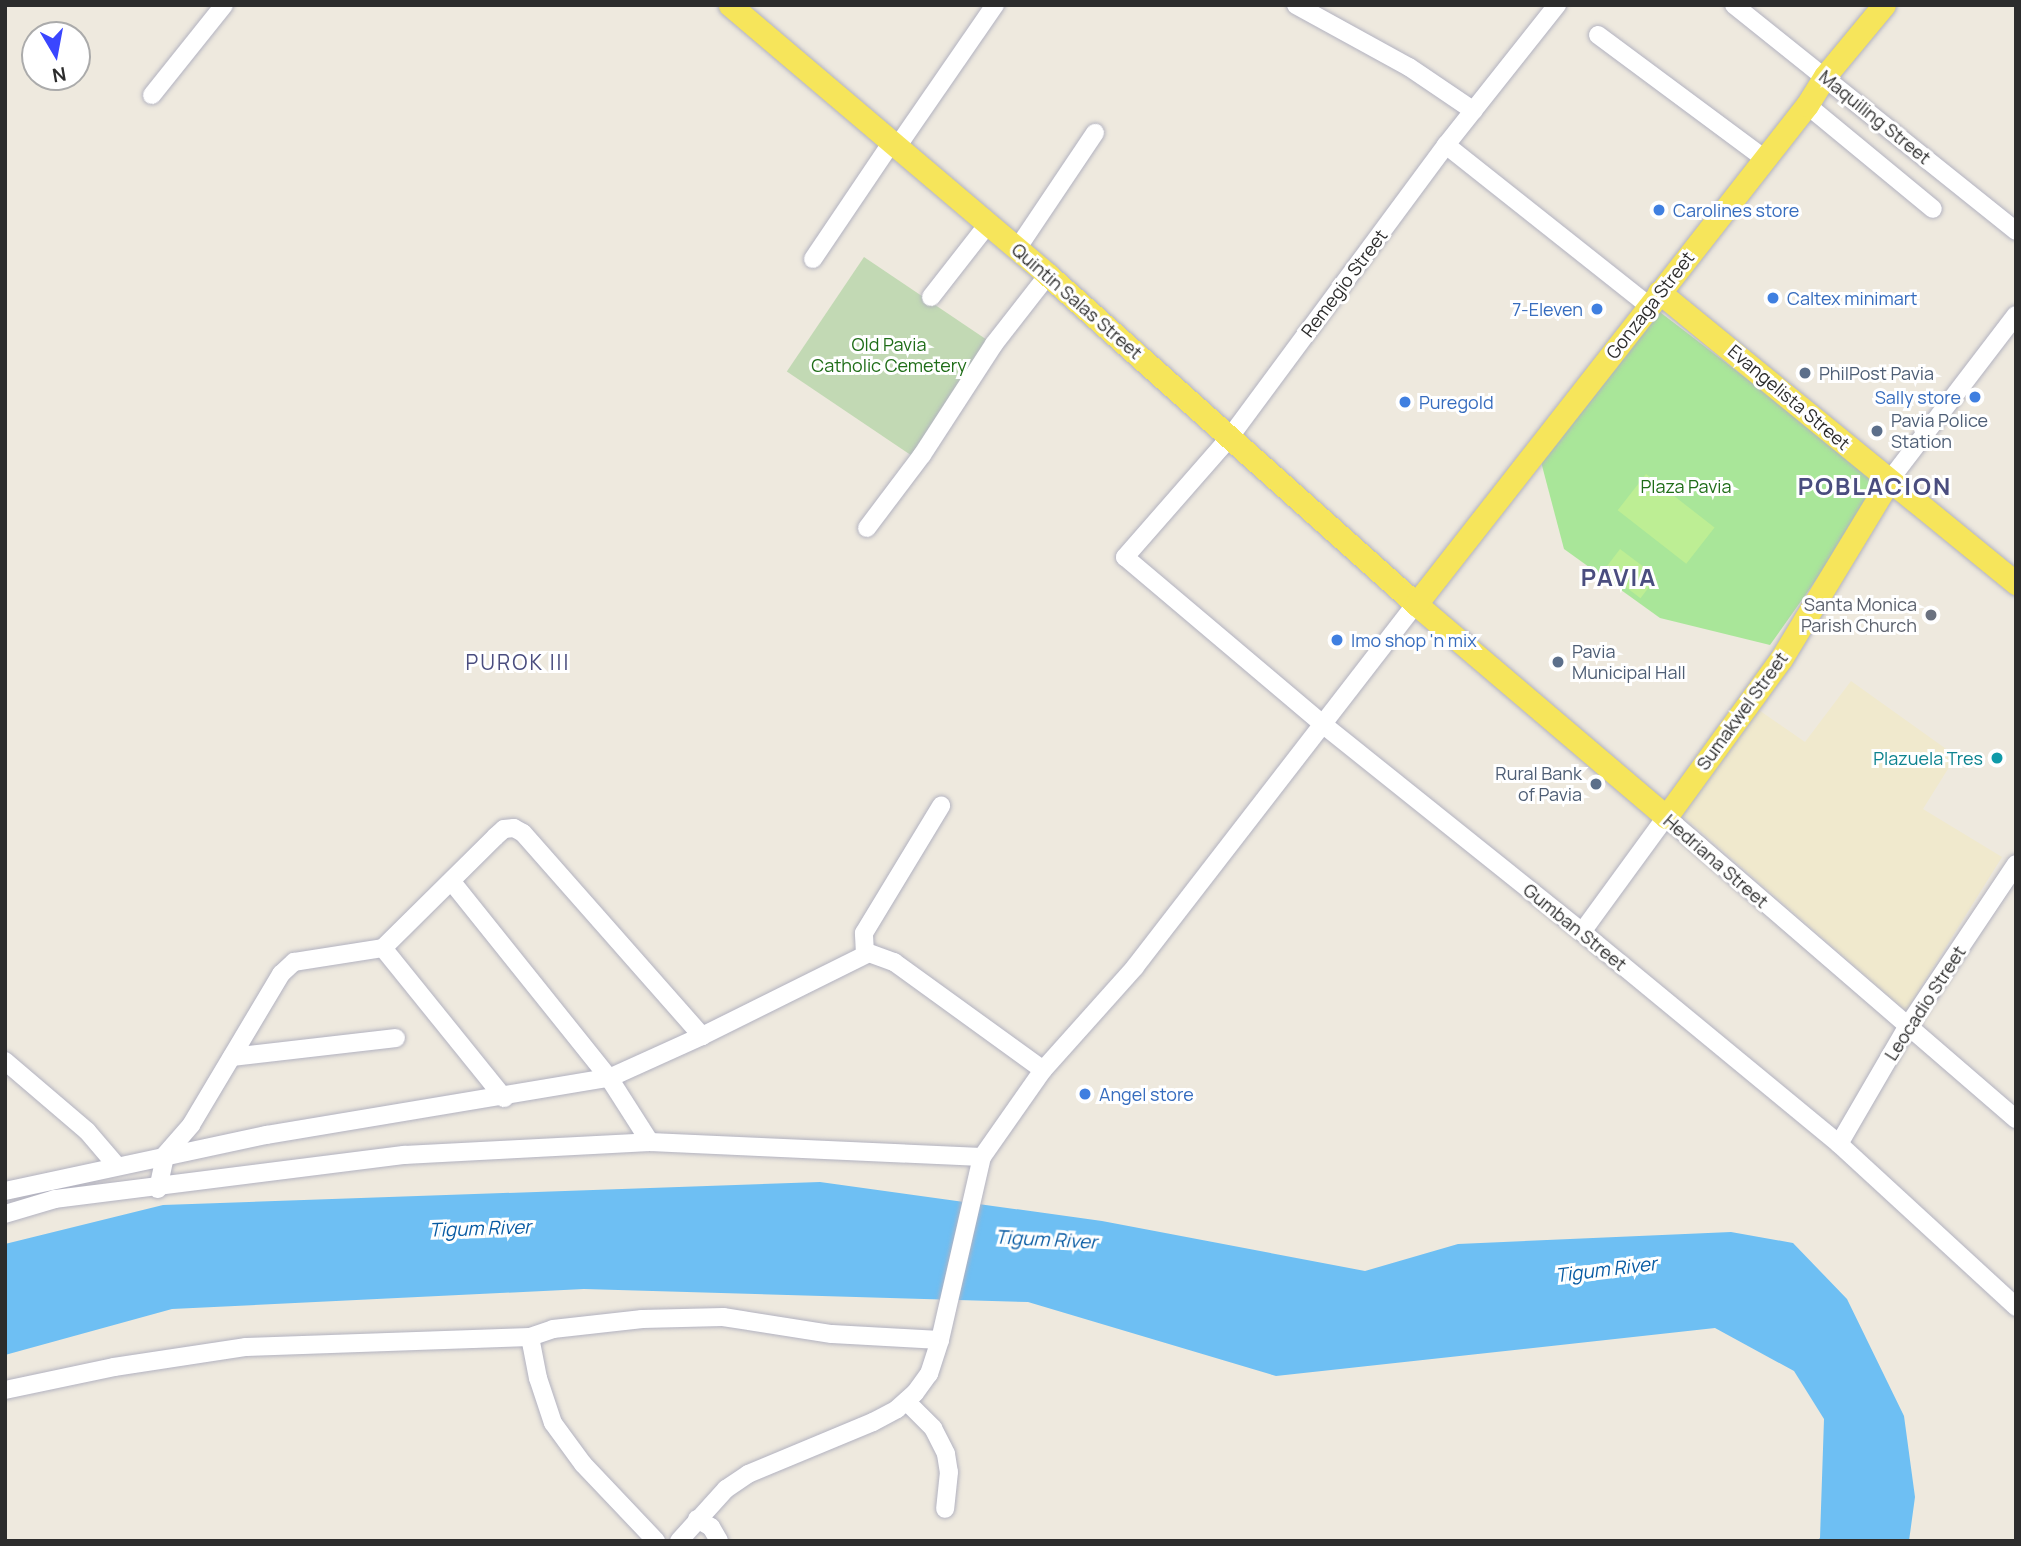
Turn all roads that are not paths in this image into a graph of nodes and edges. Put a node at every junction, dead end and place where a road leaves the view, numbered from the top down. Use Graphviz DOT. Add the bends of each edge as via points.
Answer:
graph roads {
  1 [pos="224,5"];
  2 [pos="730,5"];
  3 [pos="995,5"];
  4 [pos="1296,5"];
  5 [pos="1557,5"];
  6 [pos="1734,5"];
  7 [pos="1884,5"];
  8 [pos="1598,35"];
  9 [pos="1825,76"];
  10 [pos="152,95"];
  11 [pos="1807,105"];
  12 [pos="1474,111"];
  13 [pos="1095,133"];
  14 [pos="895,145"];
  15 [pos="1446,145"];
  16 [pos="1765,159"];
  17 [pos="1933,209"];
  18 [pos="988,224"];
  19 [pos="2016,231"];
  20 [pos="1017,249"];
  21 [pos="813,259"];
  22 [pos="1048,275"];
  23 [pos="931,297"];
  24 [pos="1654,299"];
  25 [pos="2016,314"];
  26 [pos="1231,436"];
  27 [pos="1889,481"];
  28 [pos="867,528"];
  29 [pos="1125,557"];
  30 [pos="2016,583"];
  31 [pos="1416,604"];
  32 [pos="1325,726"];
  33 [pos="941,806"];
  34 [pos="1665,817"];
  35 [pos="2016,864"];
  36 [pos="452,882"];
  37 [pos="1582,932"];
  38 [pos="383,948"];
  39 [pos="865,954"];
  40 [pos="1907,1027"];
  41 [pos="702,1036"];
  42 [pos="396,1038"];
  43 [pos="232,1057"];
  44 [pos="5,1061"];
  45 [pos="1043,1070"];
  46 [pos="609,1078"];
  47 [pos="504,1098"];
  48 [pos="2016,1119"];
  49 [pos="650,1142"];
  50 [pos="1839,1144"];
  51 [pos="165,1156"];
  52 [pos="980,1163"];
  53 [pos="116,1165"];
  54 [pos="159,1189"];
  55 [pos="5,1191"];
  56 [pos="5,1214"];
  57 [pos="2016,1307"];
  58 [pos="942,1332"];
  59 [pos="530,1337"];
  60 [pos="5,1390"];
  61 [pos="906,1402"];
  62 [pos="945,1509"];
  63 [pos="697,1519"];
  64 [pos="656,1541"];
  65 [pos="679,1541"];
  66 [pos="719,1541"];
  1 -- 10 [label="street"];
  2 -- 14 [label="main road, Quintin Salas Street"];
  3 -- 14 [label="street"];
  4 -- 12 [label="street" via="1409,67"];
  5 -- 12 [label="street, Remegio Street"];
  6 -- 9 [label="street, Maquiling Street"];
  7 -- 9 [label="main road, Gonzaga Street"];
  8 -- 16 [label="street"];
  9 -- 11 [label="main road, Gonzaga Street"];
  9 -- 19 [label="street, Maquiling Street"];
  11 -- 16 [label="main road, Gonzaga Street"];
  11 -- 17 [label="street"];
  12 -- 15 [label="street, Remegio Street"];
  13 -- 20 [label="street"];
  14 -- 18 [label="main road, Quintin Salas Street"];
  14 -- 21 [label="street"];
  15 -- 24 [label="street, Evangelista Street"];
  15 -- 26 [label="street, Remegio Street"];
  16 -- 24 [label="main road, Gonzaga Street"];
  18 -- 20 [label="main road, Quintin Salas Street"];
  18 -- 23 [label="street"];
  20 -- 22 [label="main road, Quintin Salas Street"];
  22 -- 26 [label="main road, Quintin Salas Street"];
  22 -- 28 [label="street" via="994,344 922,455"];
  24 -- 27 [label="main road, Evangelista Street"];
  24 -- 31 [label="main road, Gonzaga Street"];
  25 -- 27 [label="street, Sumakwel Street"];
  26 -- 29 [label="street, Remegio Street"];
  26 -- 31 [label="main road, Quintin Salas Street"];
  27 -- 30 [label="main road, Evangelista Street"];
  27 -- 34 [label="main road, Sumakwel Street" via="1781,659"];
  29 -- 32 [label="street, Gumban Street"];
  31 -- 32 [label="street"];
  31 -- 34 [label="main road, Hedriana Street"];
  32 -- 37 [label="street, Gumban Street"];
  32 -- 45 [label="street" via="1135,967"];
  33 -- 39 [label="street" via="864,933"];
  34 -- 37 [label="street, Sumakwel Street"];
  34 -- 40 [label="street, Hedriana Street"];
  35 -- 40 [label="street, Leocadio Street"];
  36 -- 38 [label="street"];
  36 -- 41 [label="street" via="504,829 523,833"];
  36 -- 46 [label="street"];
  37 -- 50 [label="street, Gumban Street"];
  38 -- 43 [label="street" via="287,966"];
  38 -- 47 [label="street"];
  39 -- 41 [label="street"];
  39 -- 45 [label="street" via="894,962"];
  40 -- 48 [label="street, Hedriana Street"];
  40 -- 50 [label="street, Leocadio Street"];
  41 -- 46 [label="street"];
  42 -- 43 [label="street"];
  43 -- 51 [label="street" via="191,1125"];
  44 -- 53 [label="street" via="87,1131"];
  45 -- 52 [label="street"];
  46 -- 47 [label="street"];
  46 -- 49 [label="street"];
  47 -- 51 [label="street"];
  49 -- 52 [label="street"];
  49 -- 54 [label="street" via="404,1155"];
  50 -- 57 [label="street, Gumban Street"];
  51 -- 53 [label="street"];
  51 -- 54 [label="street"];
  52 -- 58 [label="street"];
  53 -- 55 [label="street"];
  54 -- 56 [label="street" via="55,1199"];
  58 -- 59 [label="street" via="832,1334 723,1317 553,1329"];
  58 -- 61 [label="street" via="929,1374"];
  59 -- 60 [label="street" via="246,1347"];
  59 -- 64 [label="street" via="553,1423 583,1464"];
  61 -- 62 [label="street" via="933,1428 946,1454"];
  61 -- 63 [label="street" via="873,1422 748,1474"];
  63 -- 65 [label="street"];
  63 -- 66 [label="street" via="711,1527"];
}
